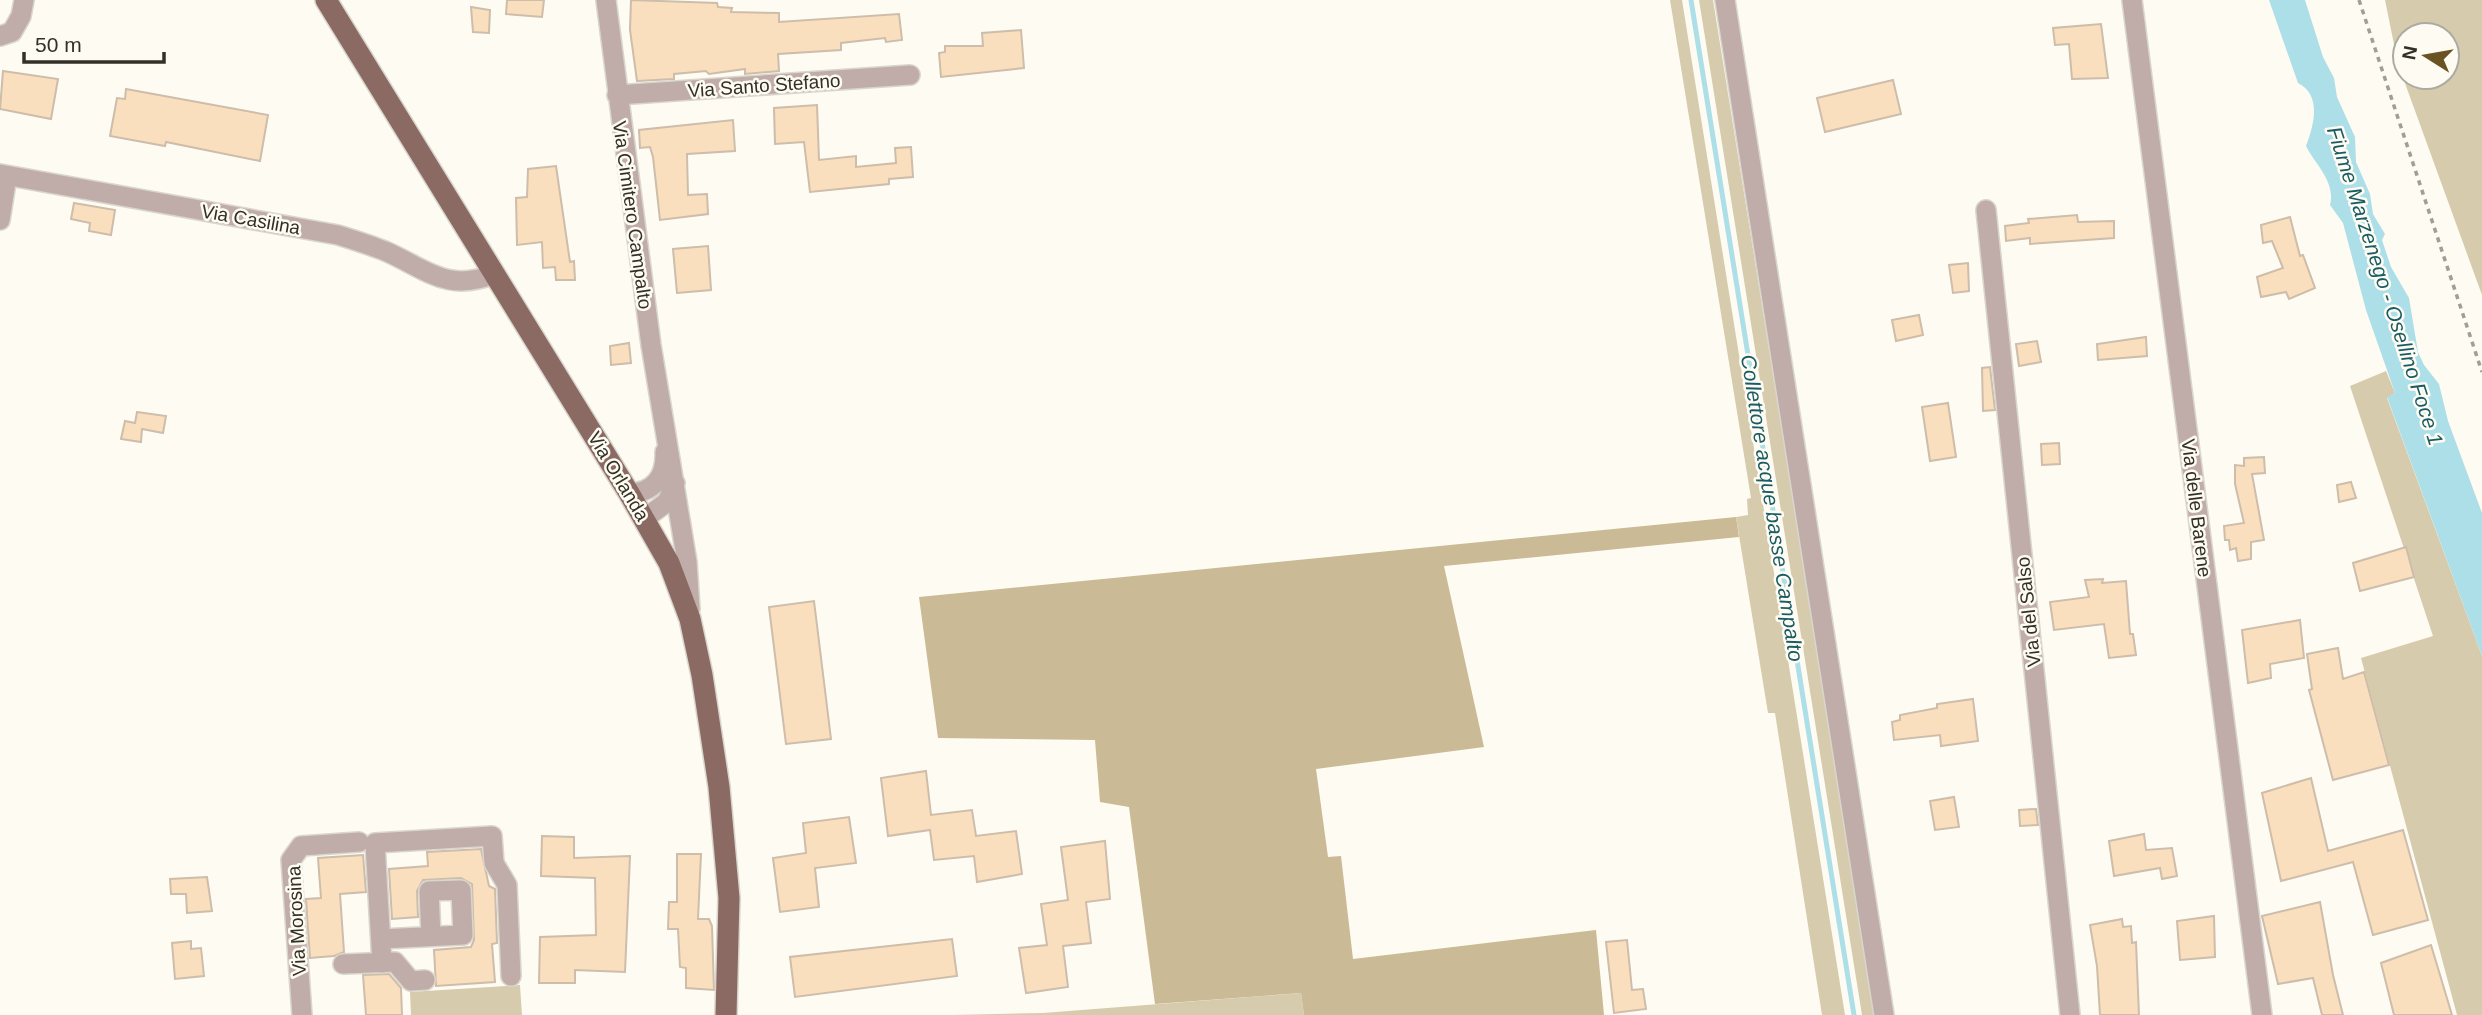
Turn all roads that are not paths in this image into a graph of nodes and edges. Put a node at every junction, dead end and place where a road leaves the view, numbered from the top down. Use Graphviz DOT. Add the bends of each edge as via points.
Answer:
graph roads {
  1 [pos="24,0"];
  2 [pos="326,0"];
  3 [pos="606,0"];
  4 [pos="1725,0"];
  5 [pos="2132,0"];
  6 [pos="0,36"];
  7 [pos="910,75"];
  8 [pos="617,95"];
  9 [pos="4,175"];
  10 [pos="1986,210"];
  11 [pos="0,220"];
  12 [pos="494,274"];
  13 [pos="664,430"];
  14 [pos="675,483"];
  15 [pos="629,493"];
  16 [pos="645,519"];
  17 [pos="691,619"];
  18 [pos="359,842"];
  19 [pos="431,936"];
  20 [pos="381,939"];
  21 [pos="382,963"];
  22 [pos="343,964"];
  23 [pos="511,976"];
  24 [pos="425,980"];
  25 [pos="302,1015"];
  26 [pos="726,1015"];
  27 [pos="1884,1015"];
  28 [pos="2070,1015"];
  29 [pos="2262,1015"];
  1 -- 6 [label="street" via="17,25"];
  2 -- 12 [label="main road, Via Orlanda"];
  3 -- 8 [label="street, Via Cimitero Campalto"];
  4 -- 27 [label="street"];
  5 -- 29 [label="street, Via delle Barene"];
  7 -- 8 [label="street, Via Santo Stefano"];
  8 -- 13 [label="street, Via Cimitero Campalto"];
  9 -- 11 [label="street"];
  9 -- 12 [label="street, Via Casilina" via="338,235 443,279 467,282"];
  10 -- 28 [label="street, Via del Salso"];
  12 -- 15 [label="main road, Via Orlanda"];
  13 -- 14 [label="street, Via Cimitero Campalto"];
  13 -- 15 [label="street, Via Cimitero Campalto" via="661,477 641,493"];
  14 -- 16 [label="street" via="667,502"];
  14 -- 17 [label="street, Via Cimitero Campalto"];
  15 -- 16 [label="main road, Via Orlanda"];
  16 -- 17 [label="main road, Via Orlanda"];
  17 -- 26 [label="main road, Via Orlanda" via="719,787 729,898"];
  18 -- 25 [label="street, Via Morosina" via="302,846 291,860"];
  19 -- 20 [label="street"];
  20 -- 21 [label="street"];
  20 -- 23 [label="street" via="375,843 492,836 494,863 507,885"];
  21 -- 22 [label="street"];
  21 -- 24 [label="street" via="395,962 411,981"];
}
